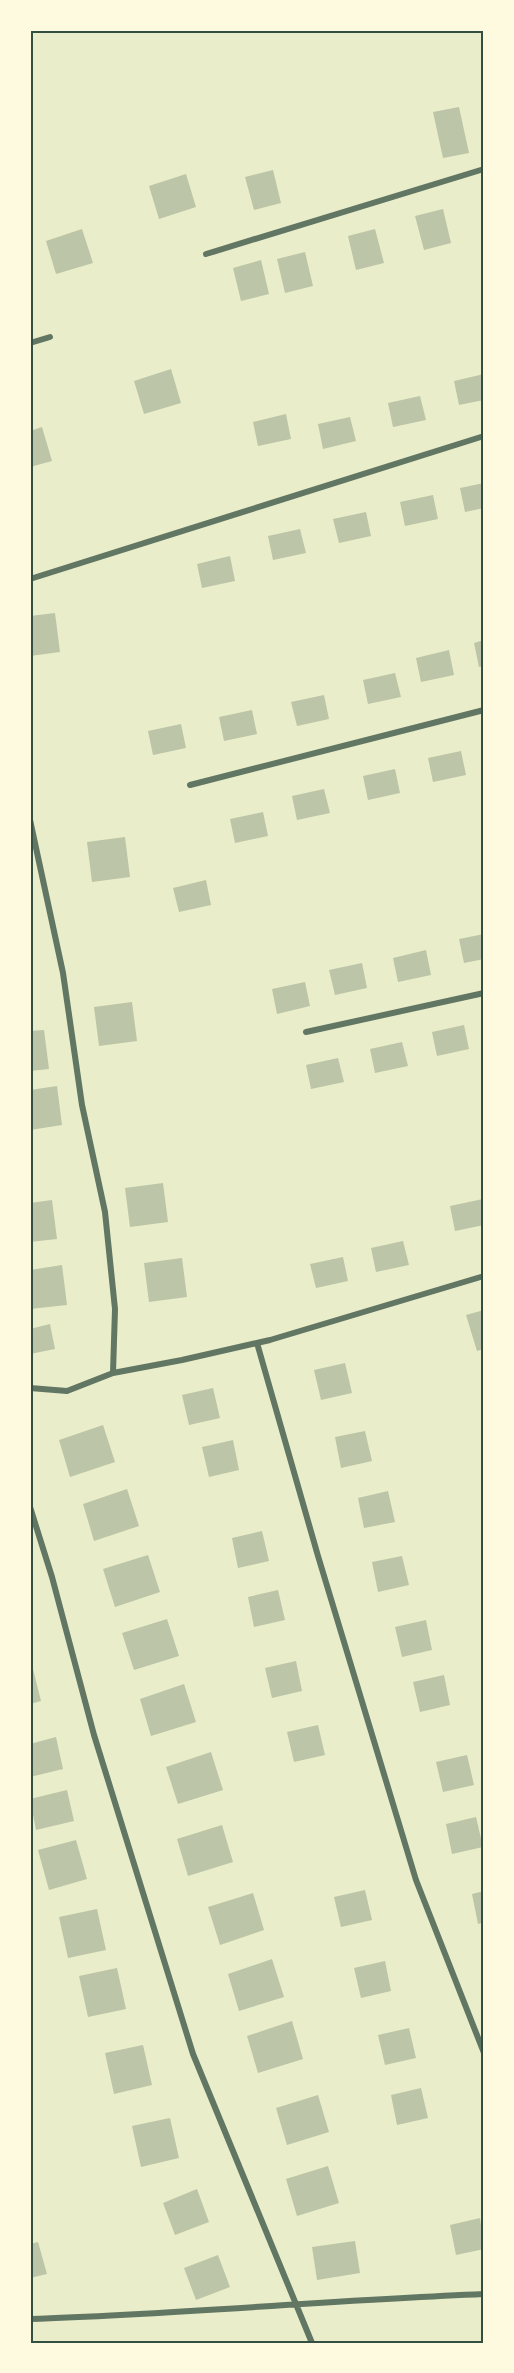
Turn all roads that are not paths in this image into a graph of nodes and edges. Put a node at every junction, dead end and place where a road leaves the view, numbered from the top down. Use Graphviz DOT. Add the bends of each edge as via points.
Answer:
graph roads {
  1 [pos="484,169"];
  2 [pos="206,254"];
  3 [pos="50,337"];
  4 [pos="30,344"];
  5 [pos="484,436"];
  6 [pos="30,579"];
  7 [pos="484,710"];
  8 [pos="190,785"];
  9 [pos="30,820"];
  10 [pos="484,993"];
  11 [pos="306,1032"];
  12 [pos="484,1276"];
  13 [pos="257,1343"];
  14 [pos="112,1373"];
  15 [pos="30,1388"];
  16 [pos="30,1507"];
  17 [pos="484,2053"];
  18 [pos="484,2294"];
  19 [pos="296,2303"];
  20 [pos="30,2319"];
  21 [pos="312,2343"];
  1 -- 2 [label="street"];
  3 -- 4 [label="street"];
  5 -- 6 [label="street"];
  7 -- 8 [label="street"];
  9 -- 14 [label="street" via="63,973 82,1105 105,1212 115,1309"];
  10 -- 11 [label="street"];
  12 -- 13 [label="street"];
  13 -- 14 [label="street"];
  13 -- 17 [label="street" via="416,1880"];
  14 -- 15 [label="street" via="67,1391"];
  16 -- 19 [label="street" via="94,1735 193,2054"];
  18 -- 19 [label="street"];
  19 -- 20 [label="street"];
  19 -- 21 [label="street"];
}
